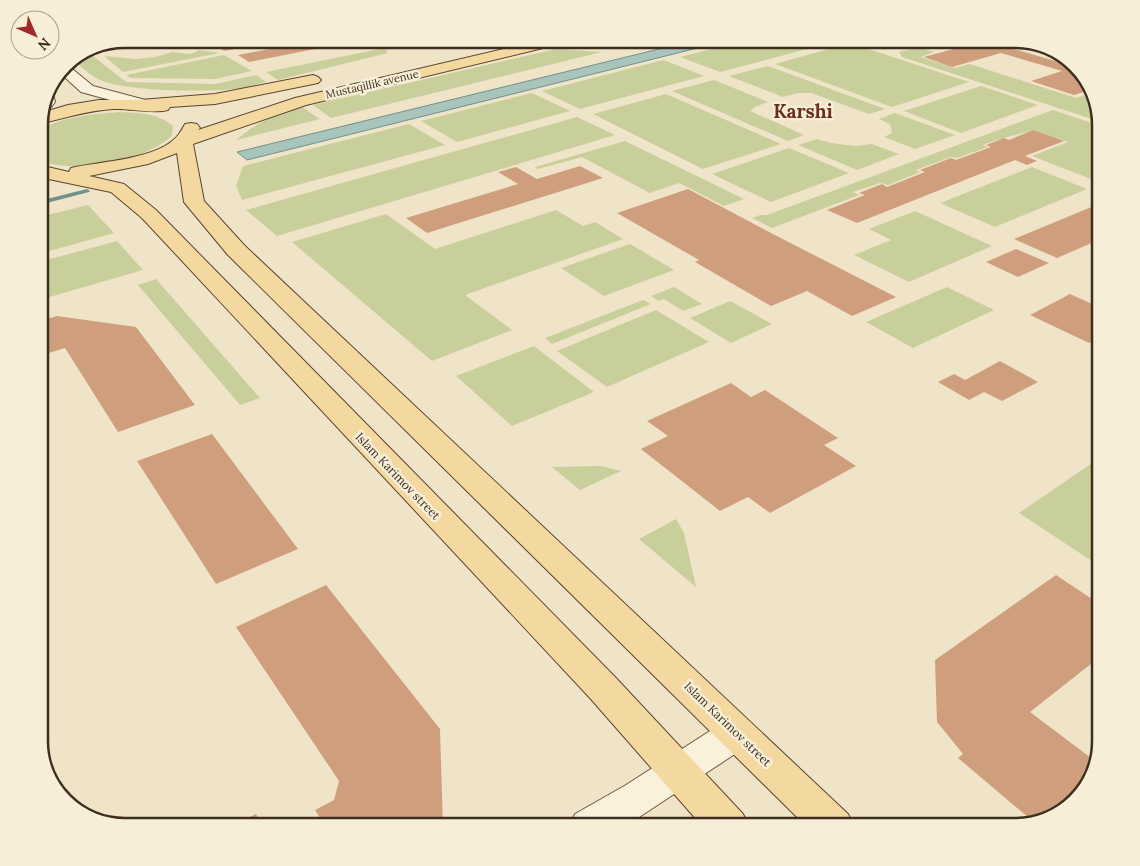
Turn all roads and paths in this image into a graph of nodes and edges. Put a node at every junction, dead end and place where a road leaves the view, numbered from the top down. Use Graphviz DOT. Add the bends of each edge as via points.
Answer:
graph roads {
  1 [pos="463,48"];
  2 [pos="525,48"];
  3 [pos="426,56"];
  4 [pos="68,72"];
  5 [pos="329,77"];
  6 [pos="143,104"];
  7 [pos="49,116"];
  8 [pos="184,141"];
  9 [pos="48,171"];
  10 [pos="48,173"];
  11 [pos="737,733"];
  12 [pos="679,771"];
  13 [pos="603,818"];
  14 [pos="722,818"];
  15 [pos="825,818"];
  1 -- 3 [label="main road, Mustaqillik avenue"];
  2 -- 8 [label="main road, Mustaqillik avenue" via="300,101"];
  4 -- 6 [label="main road" via="87,89"];
  5 -- 6 [label="main road, Mustaqillik avenue" via="224,98"];
  6 -- 7 [label="main road" via="92,106"];
  6 -- 8 [label="main road" via="182,113 191,121 192,130"];
  8 -- 9 [label="main road, Mustaqillik avenue" via="138,162 104,169"];
  8 -- 11 [label="main road, Islam Karimov street" via="194,202 236,250"];
  10 -- 12 [label="main road, Islam Karimov street" via="117,188 148,214"];
  11 -- 12 [label="main road"];
  11 -- 15 [label="main road, Islam Karimov street"];
  12 -- 13 [label="main road"];
  12 -- 14 [label="main road, Islam Karimov street"];
}
